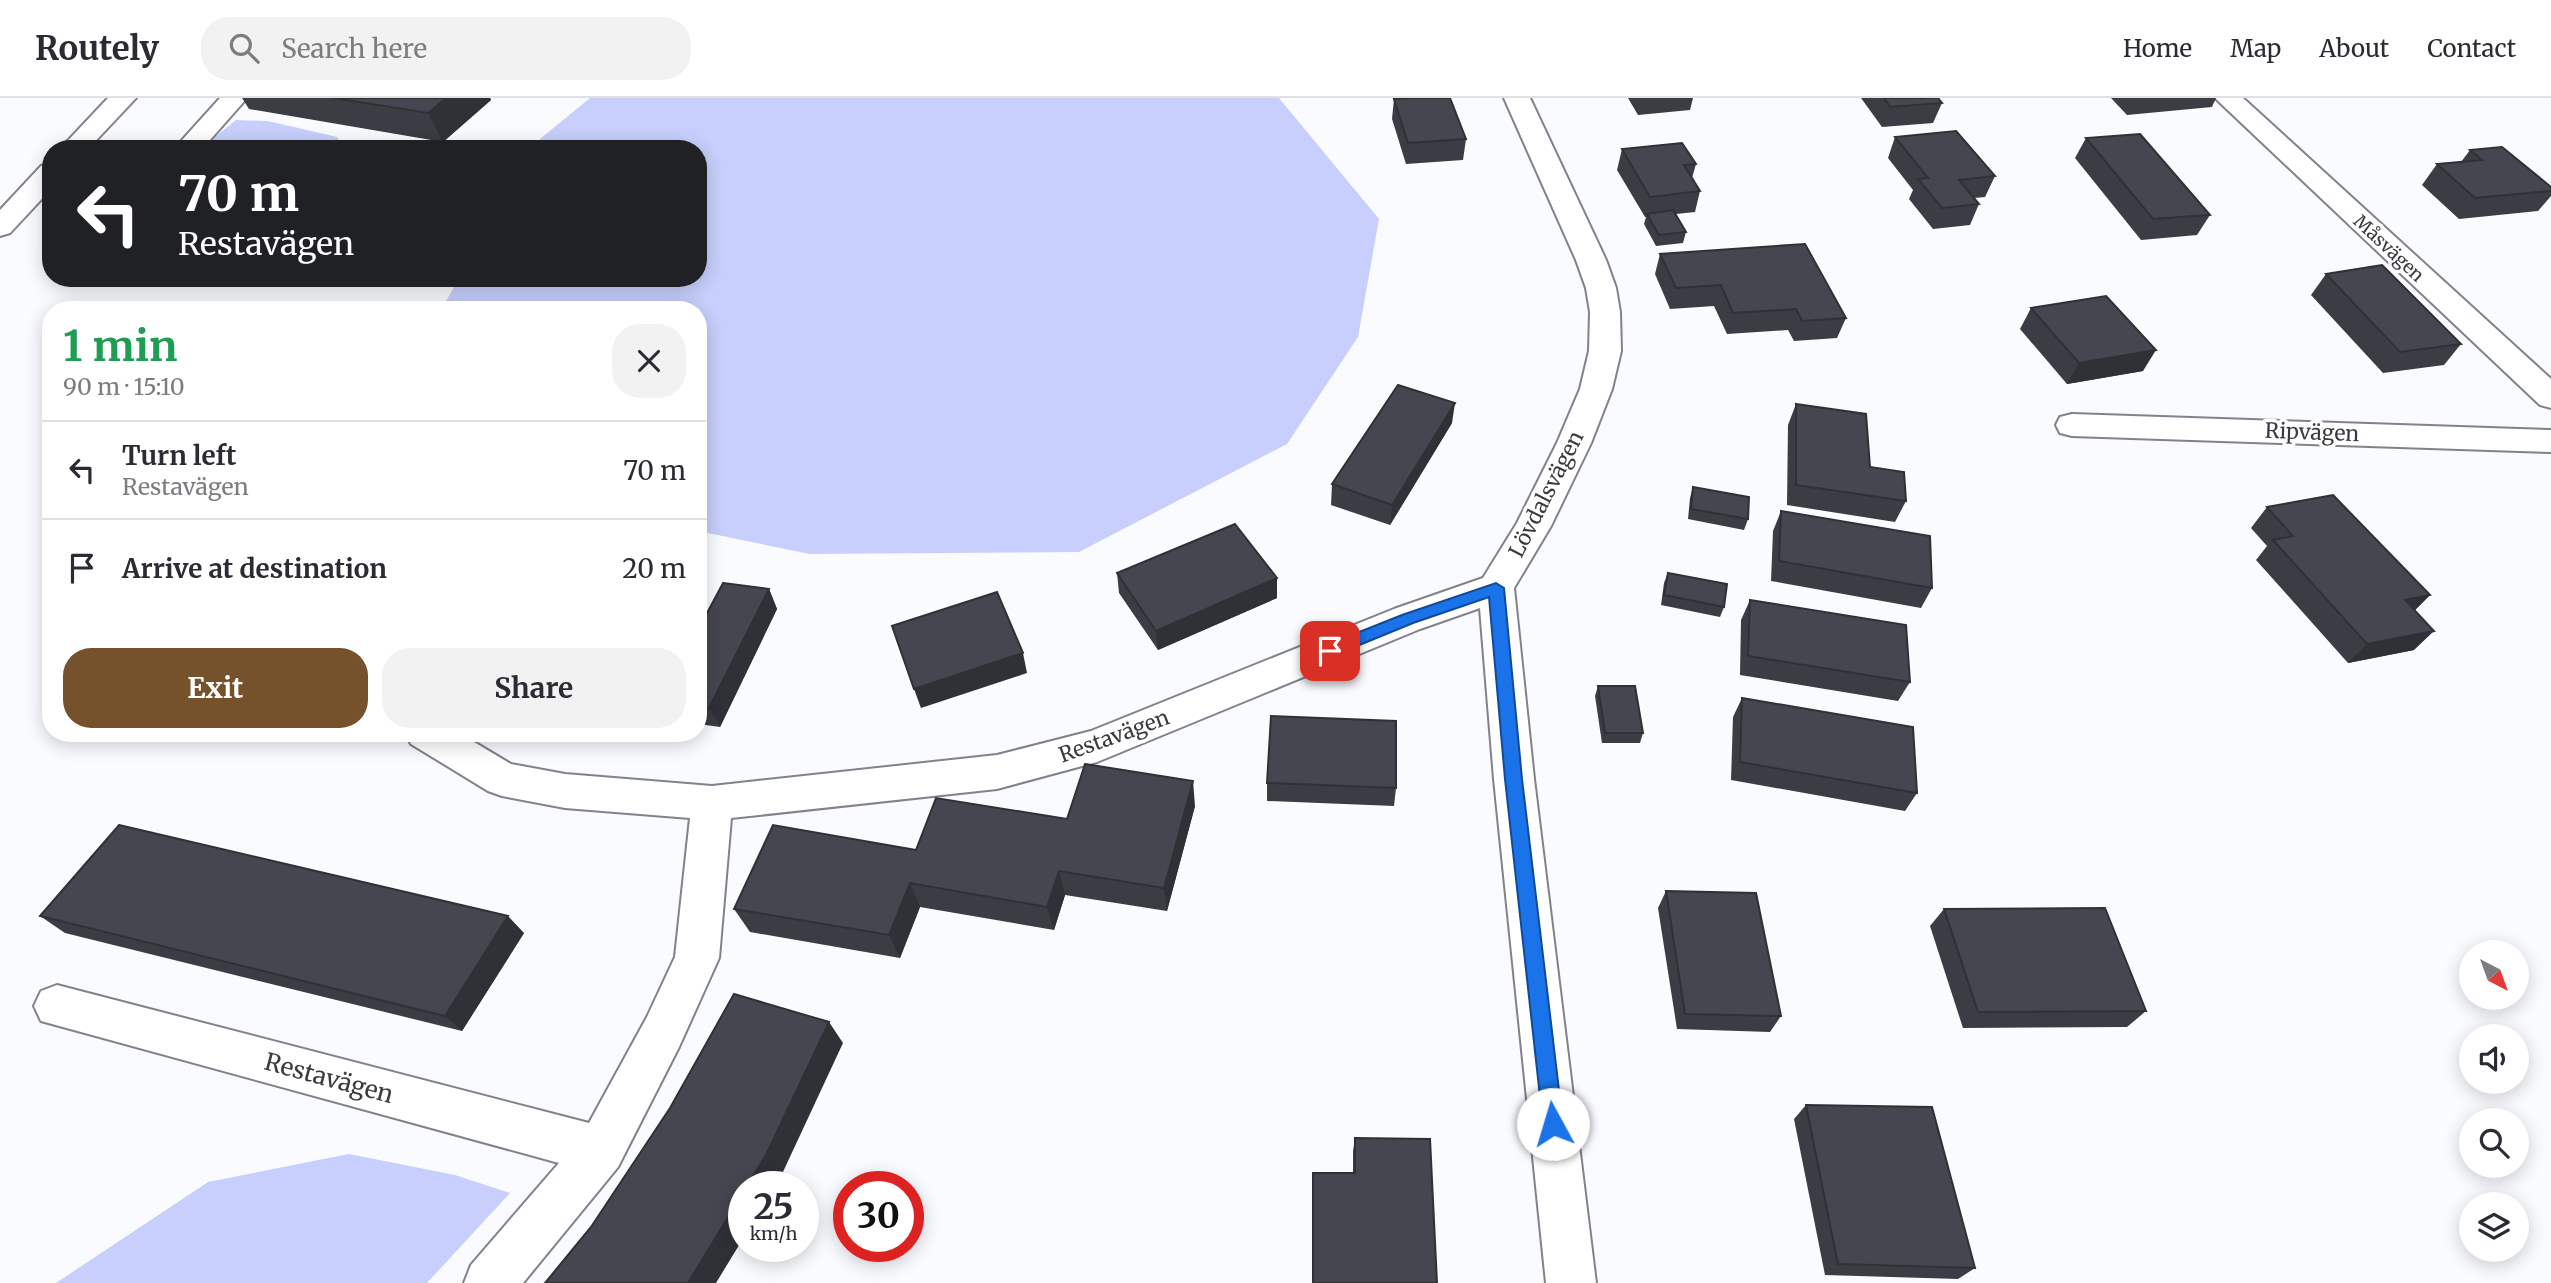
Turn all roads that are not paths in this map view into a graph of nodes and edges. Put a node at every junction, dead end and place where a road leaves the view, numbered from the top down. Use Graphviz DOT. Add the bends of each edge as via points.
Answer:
graph roads {
  1 [pos="123,98"];
  2 [pos="234,98"];
  3 [pos="1517,98"];
  4 [pos="2228,98"];
  5 [pos="82,140"];
  6 [pos="195,140"];
  7 [pos="42,181"];
  8 [pos="5,216"];
  9 [pos="2551,397"];
  10 [pos="2072,425"];
  11 [pos="2551,441"];
  12 [pos="1496,588"];
  13 [pos="440,742"];
  14 [pos="712,803"];
  15 [pos="57,1006"];
  16 [pos="601,1150"];
  17 [pos="489,1283"];
  18 [pos="1571,1283"];
  1 -- 5 [label="street"];
  2 -- 6 [label="street"];
  3 -- 12 [label="street, Lövdalsvägen" via="1601,288 1605,351 1574,443"];
  4 -- 9 [label="street, Måsvägen"];
  7 -- 8 [label="street"];
  10 -- 11 [label="street, Ripvägen"];
  12 -- 14 [label="street, Restavägen" via="1407,619 1097,746 997,772"];
  12 -- 18 [label="street"];
  13 -- 14 [label="street, Restavägen" via="502,779 565,791"];
  14 -- 16 [label="street" via="696,958"];
  15 -- 16 [label="street, Restavägen"];
  16 -- 17 [label="street"];
}
